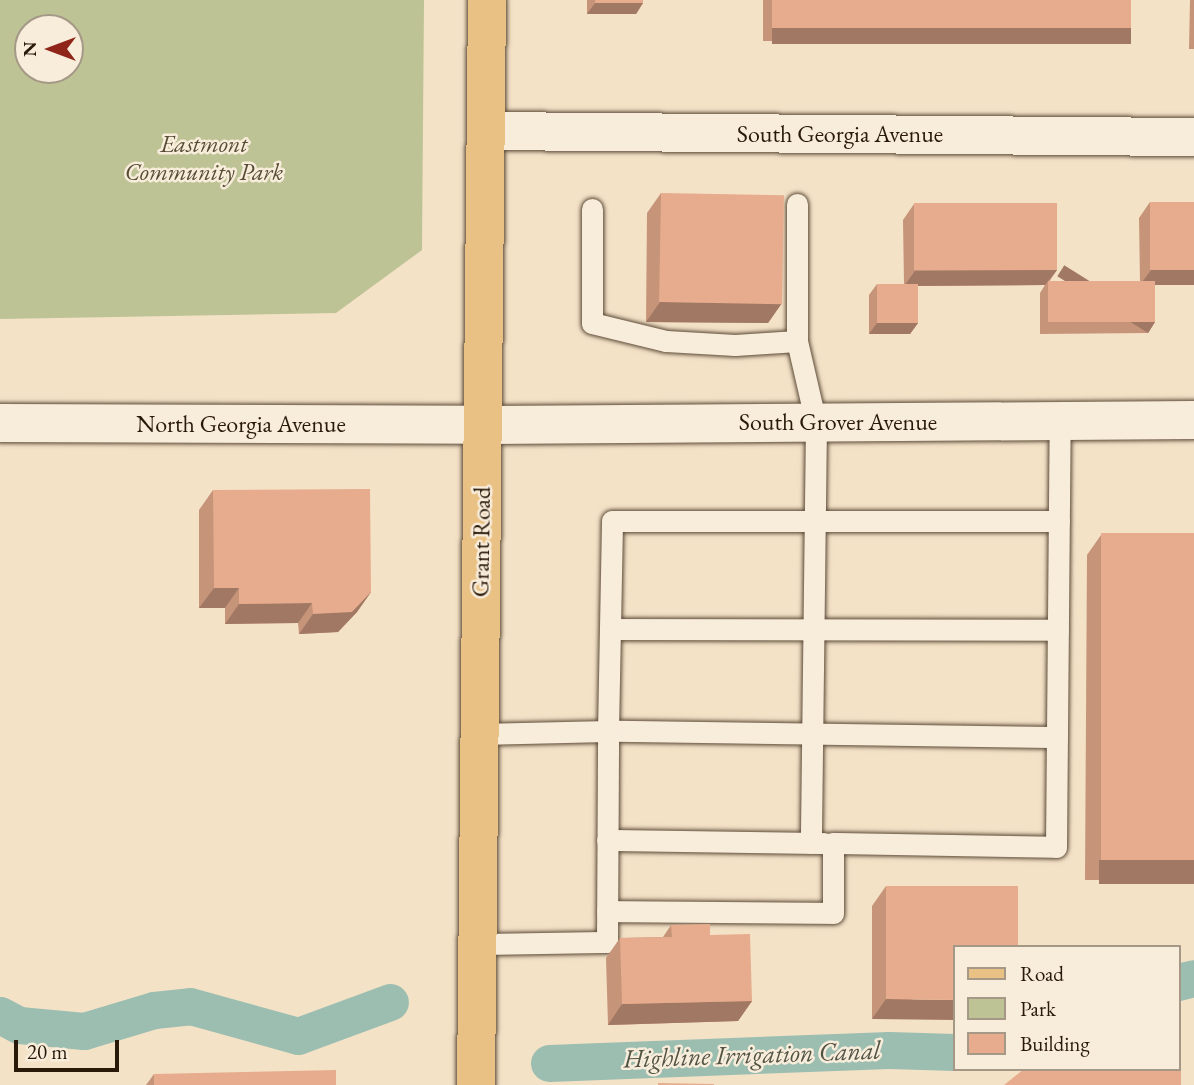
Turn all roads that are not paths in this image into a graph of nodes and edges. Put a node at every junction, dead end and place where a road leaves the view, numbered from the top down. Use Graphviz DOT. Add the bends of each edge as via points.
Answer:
graph roads {
  1 [pos="487,0"];
  2 [pos="486,131"];
  3 [pos="1194,137"];
  4 [pos="797,204"];
  5 [pos="592,209"];
  6 [pos="797,341"];
  7 [pos="1194,420"];
  8 [pos="1060,421"];
  9 [pos="0,423"];
  10 [pos="816,423"];
  11 [pos="482,425"];
  12 [pos="1059,521"];
  13 [pos="815,523"];
  14 [pos="610,629"];
  15 [pos="813,630"];
  16 [pos="1058,630"];
  17 [pos="608,732"];
  18 [pos="479,734"];
  19 [pos="812,734"];
  20 [pos="1057,737"];
  21 [pos="607,841"];
  22 [pos="811,843"];
  23 [pos="833,843"];
  24 [pos="607,911"];
  25 [pos="478,944"];
  26 [pos="476,1085"];
  1 -- 2 [label="main road, Grant Road"];
  2 -- 3 [label="street, South Georgia Avenue"];
  2 -- 11 [label="main road, Grant Road"];
  4 -- 6 [label="lane"];
  5 -- 6 [label="lane" via="592,323 666,341 735,345"];
  6 -- 10 [label="lane"];
  7 -- 8 [label="street, South Grover Avenue"];
  8 -- 10 [label="street, South Grover Avenue"];
  8 -- 12 [label="lane"];
  9 -- 11 [label="street, North Georgia Avenue"];
  10 -- 11 [label="street, South Grover Avenue"];
  10 -- 13 [label="lane"];
  11 -- 18 [label="main road, Grant Road"];
  12 -- 13 [label="lane"];
  12 -- 16 [label="lane"];
  13 -- 14 [label="lane" via="612,521"];
  13 -- 15 [label="lane"];
  14 -- 15 [label="lane"];
  14 -- 17 [label="lane"];
  15 -- 16 [label="lane"];
  15 -- 19 [label="lane"];
  16 -- 20 [label="lane"];
  17 -- 18 [label="lane"];
  17 -- 19 [label="lane"];
  17 -- 21 [label="lane"];
  18 -- 25 [label="main road, Grant Road"];
  19 -- 20 [label="lane"];
  19 -- 22 [label="lane"];
  20 -- 23 [label="lane" via="1056,847"];
  21 -- 22 [label="lane"];
  21 -- 24 [label="lane"];
  22 -- 23 [label="lane"];
  23 -- 24 [label="lane" via="833,913"];
  24 -- 25 [label="lane" via="607,942"];
  25 -- 26 [label="main road, Grant Road"];
}
